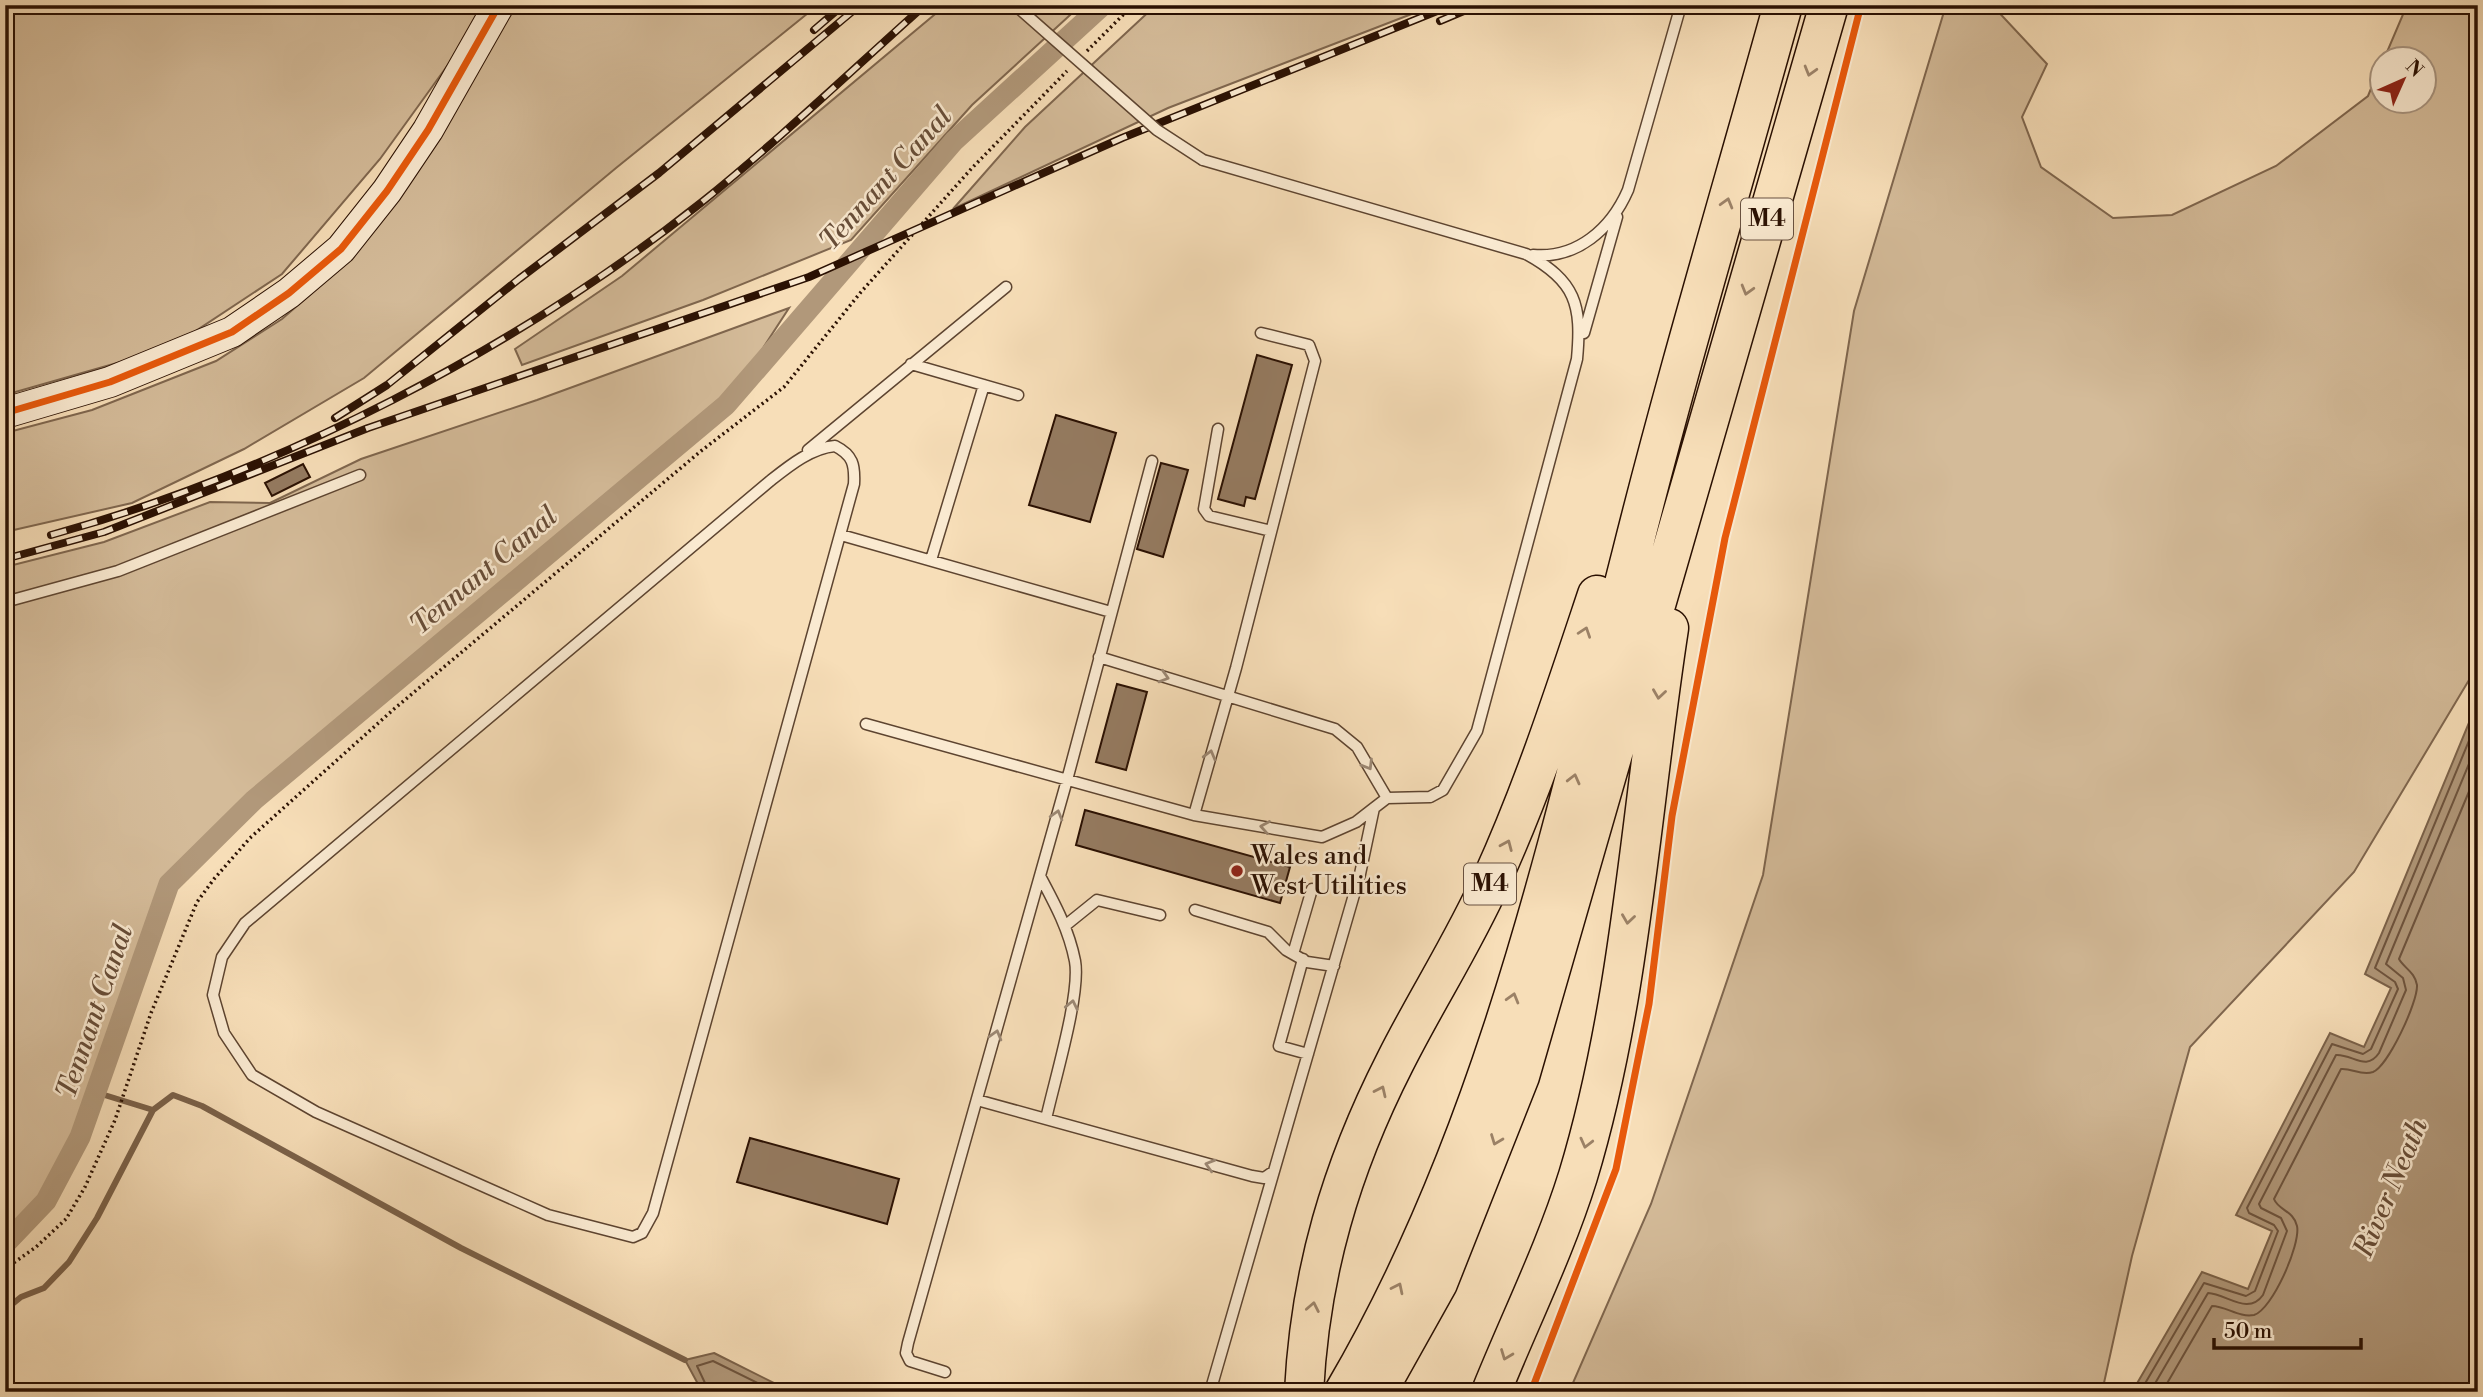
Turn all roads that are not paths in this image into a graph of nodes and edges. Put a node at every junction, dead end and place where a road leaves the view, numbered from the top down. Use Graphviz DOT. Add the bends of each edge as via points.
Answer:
graph roads {
  1 [pos="499,5"];
  2 [pos="1015,5"];
  3 [pos="1681,5"];
  4 [pos="1783,5"];
  5 [pos="1829,5"];
  6 [pos="1619,211"];
  7 [pos="1526,254"];
  8 [pos="1006,287"];
  9 [pos="1261,333"];
  10 [pos="1577,359"];
  11 [pos="911,364"];
  12 [pos="984,385"];
  13 [pos="1676,387"];
  14 [pos="1018,395"];
  15 [pos="5,413"];
  16 [pos="1218,429"];
  17 [pos="1706,434"];
  18 [pos="1152,461"];
  19 [pos="790,465"];
  20 [pos="360,475"];
  21 [pos="1271,531"];
  22 [pos="841,534"];
  23 [pos="931,560"];
  24 [pos="5,602"];
  25 [pos="1111,612"];
  26 [pos="1099,657"];
  27 [pos="1226,696"];
  28 [pos="866,724"];
  29 [pos="1067,780"];
  30 [pos="1387,798"];
  31 [pos="1374,808"];
  32 [pos="1194,815"];
  33 [pos="1040,876"];
  34 [pos="1312,889"];
  35 [pos="1195,910"];
  36 [pos="1160,915"];
  37 [pos="1066,925"];
  38 [pos="1298,956"];
  39 [pos="1334,966"];
  40 [pos="1308,1054"];
  41 [pos="1507,1070"];
  42 [pos="977,1100"];
  43 [pos="1046,1119"];
  44 [pos="1274,1171"];
  45 [pos="945,1372"];
  46 [pos="1304,1383"];
  47 [pos="1210,1392"];
  48 [pos="1343,1392"];
  49 [pos="1377,1392"];
  50 [pos="1491,1392"];
  1 -- 15 [label="main road" via="428,130 387,191 341,249 289,293 232,332 110,382"];
  2 -- 7 [label="lane, bridge" via="1157,130 1203,160"];
  3 -- 6 [label="lane"];
  13 -- 4 [label="highway, M4, one-way"];
  5 -- 17 [label="highway, M4, one-way"];
  6 -- 7 [label="lane" via="1602,231 1574,248 1550,256"];
  6 -- 10 [label="lane"];
  7 -- 10 [label="lane" via="1564,281 1577,302"];
  8 -- 11 [label="lane"];
  9 -- 21 [label="lane" via="1309,345 1315,361"];
  10 -- 30 [label="lane" via="1477,731 1443,790 1430,797"];
  11 -- 12 [label="lane"];
  11 -- 19 [label="lane"];
  12 -- 14 [label="lane"];
  12 -- 23 [label="lane"];
  41 -- 13 [label="highway, M4, one-way" via="1566,811"];
  46 -- 13 [label="highway, M4, one-way" via="1309,1324 1328,1227 1355,1146 1505,850 1538,769 1623,520"];
  16 -- 21 [label="lane" via="1204,509 1209,516"];
  17 -- 41 [label="highway, M4"];
  17 -- 50 [label="highway, M4, one-way" via="1675,589 1600,1090 1553,1247"];
  18 -- 25 [label="lane"];
  19 -- 22 [label="lane" via="823,447 848,452 855,466 855,484"];
  19 -- 22 [label="lane" via="245,923 222,957 214,995 224,1033 252,1075 316,1112 548,1214 633,1237 642,1233 653,1213"];
  20 -- 24 [label="lane" via="118,571"];
  21 -- 27 [label="lane"];
  22 -- 23 [label="lane"];
  23 -- 25 [label="lane"];
  25 -- 26 [label="lane"];
  26 -- 27 [label="lane, one-way"];
  26 -- 29 [label="lane"];
  27 -- 30 [label="lane, one-way" via="1348,737"];
  32 -- 27 [label="lane, one-way"];
  28 -- 29 [label="lane"];
  29 -- 32 [label="lane"];
  33 -- 29 [label="lane, one-way"];
  30 -- 31 [label="lane"];
  31 -- 32 [label="lane, one-way" via="1322,837"];
  31 -- 39 [label="lane"];
  33 -- 37 [label="lane"];
  42 -- 33 [label="lane, one-way"];
  34 -- 38 [label="lane"];
  35 -- 38 [label="lane" via="1268,932"];
  36 -- 37 [label="lane" via="1097,900"];
  43 -- 37 [label="lane, one-way" via="1075,990 1076,963"];
  38 -- 39 [label="lane"];
  38 -- 40 [label="lane" via="1279,1046"];
  39 -- 40 [label="lane"];
  40 -- 44 [label="lane"];
  48 -- 41 [label="highway, M4, one-way"];
  41 -- 49 [label="highway, M4, one-way" via="1438,1283"];
  42 -- 43 [label="lane"];
  42 -- 45 [label="lane" via="906,1353 910,1361"];
  44 -- 43 [label="lane, one-way" via="1264,1178 1252,1177"];
  44 -- 47 [label="lane"];
}
